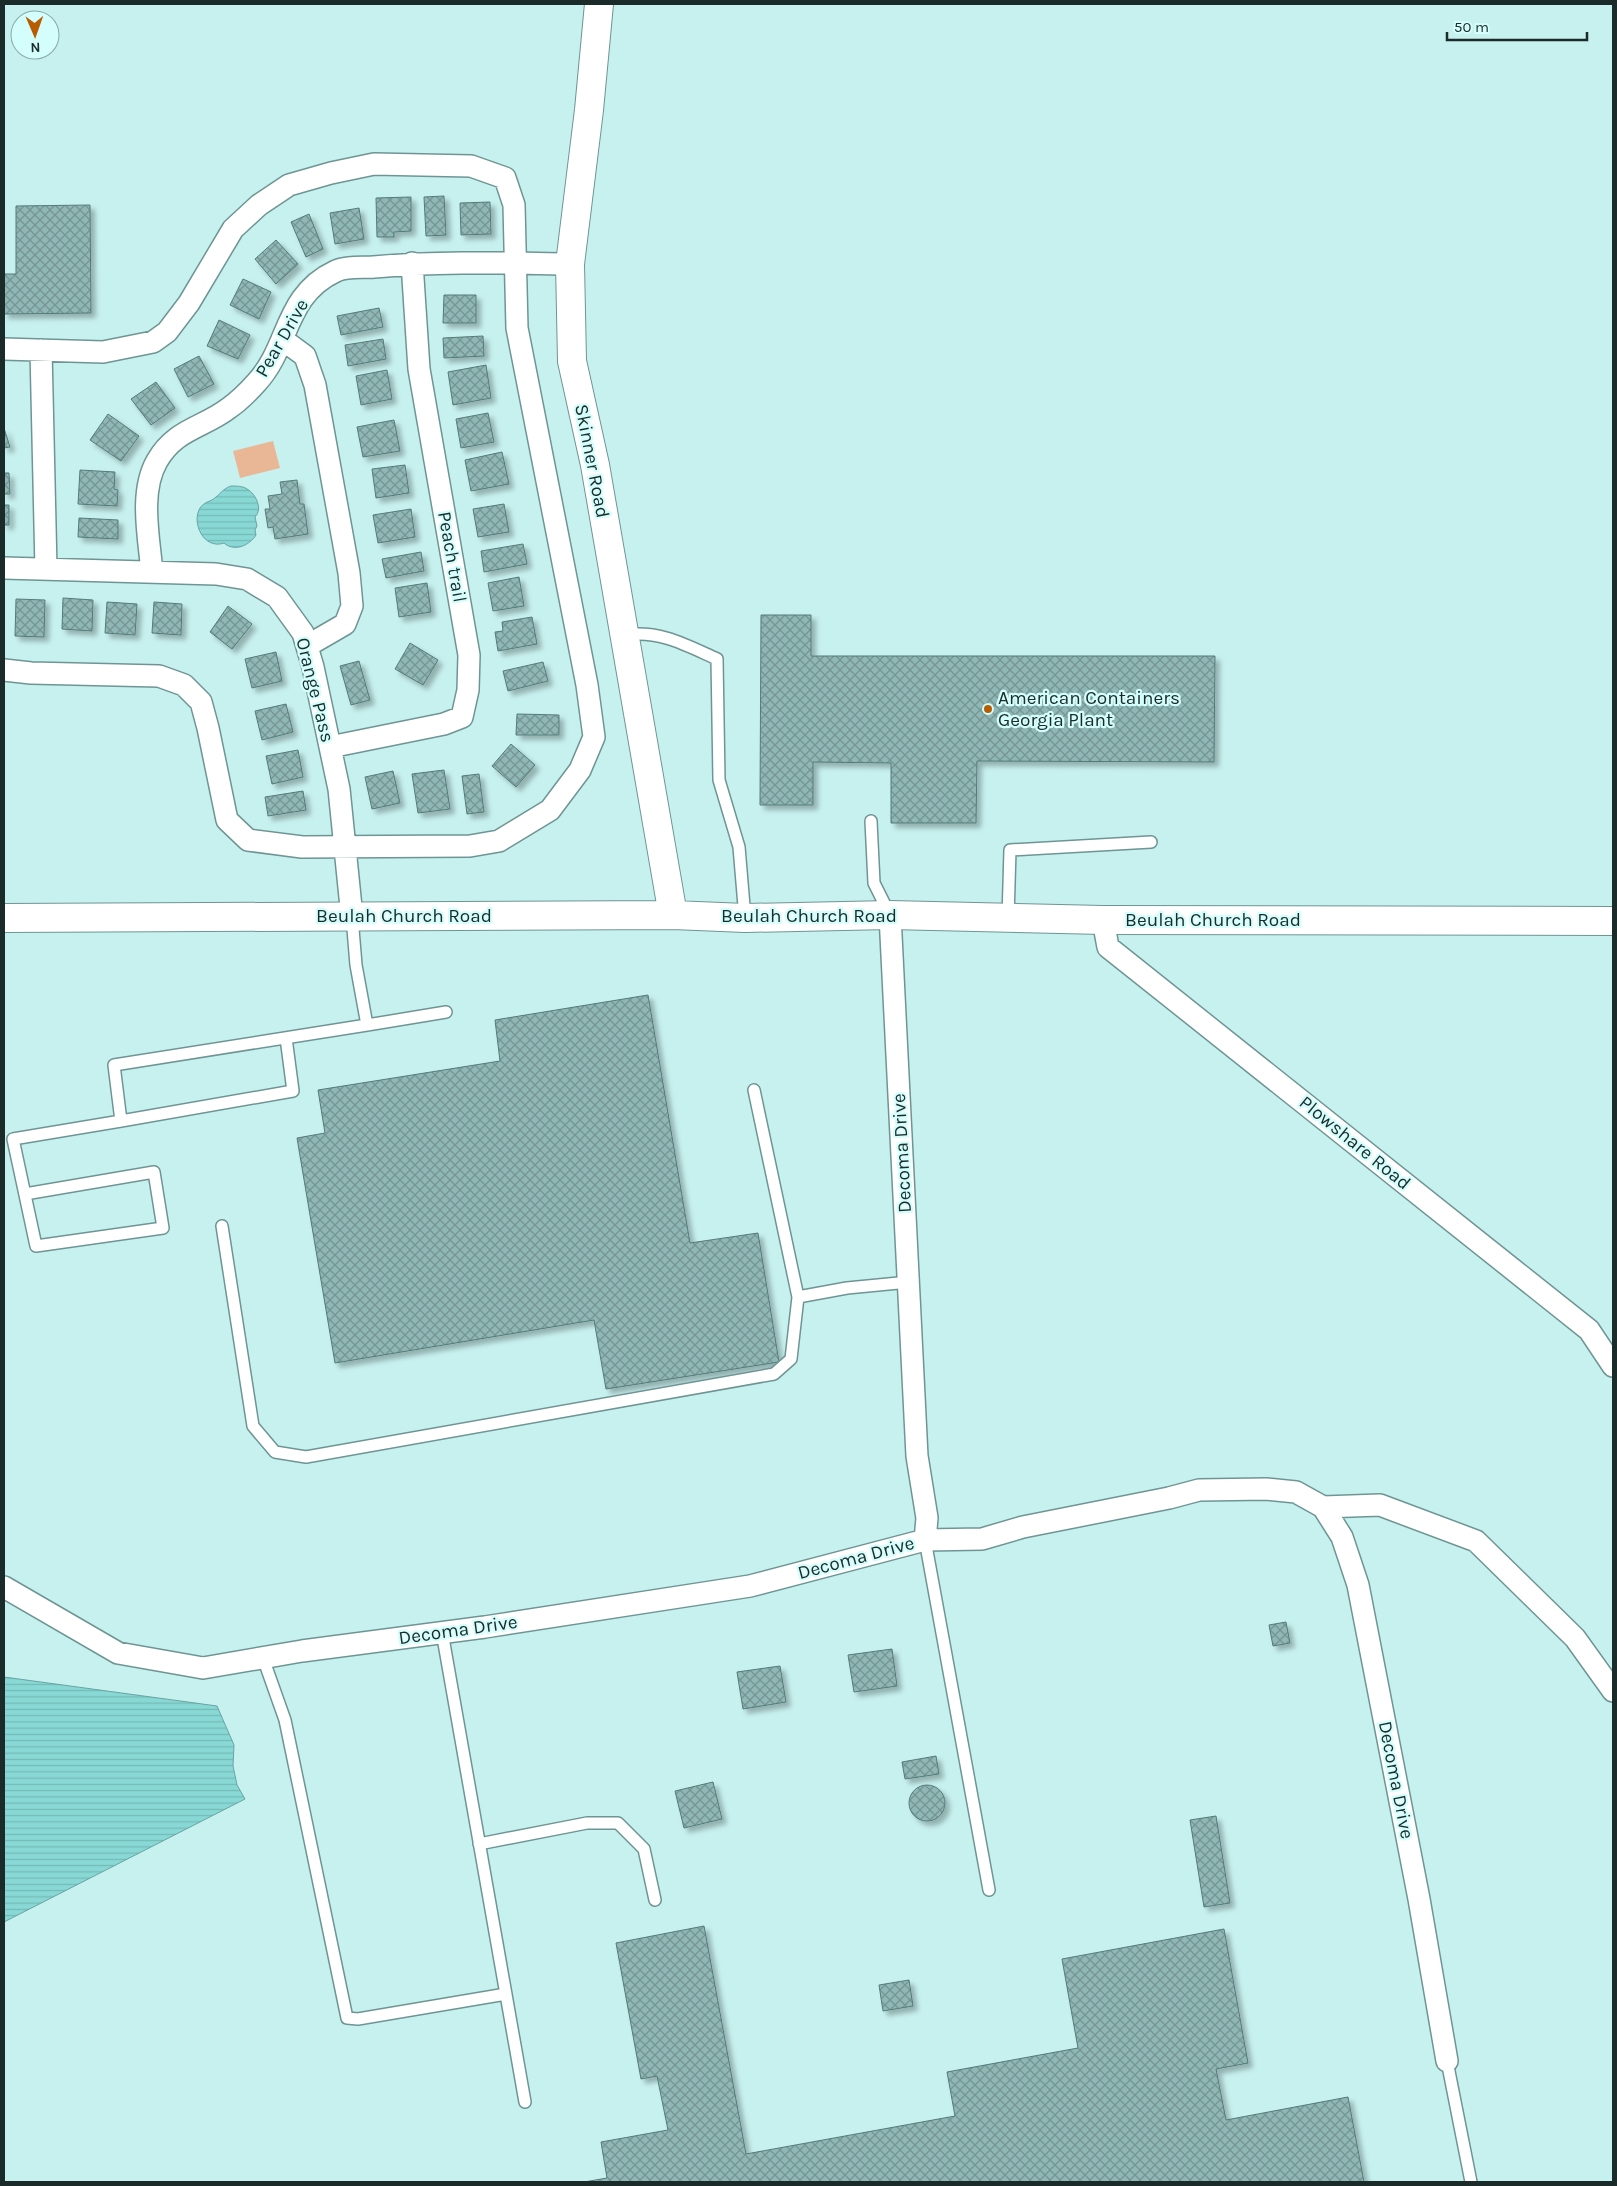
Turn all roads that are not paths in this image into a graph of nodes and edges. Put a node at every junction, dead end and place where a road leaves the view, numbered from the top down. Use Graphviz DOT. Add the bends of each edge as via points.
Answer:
graph roads {
  1 [pos="599,4"];
  2 [pos="412,263"];
  3 [pos="516,263"];
  4 [pos="570,264"];
  5 [pos="282,338"];
  6 [pos="4,349"];
  7 [pos="41,350"];
  8 [pos="4,568"];
  9 [pos="46,569"];
  10 [pos="152,572"];
  11 [pos="625,635"];
  12 [pos="307,646"];
  13 [pos="4,670"];
  14 [pos="330,747"];
  15 [pos="871,821"];
  16 [pos="1151,842"];
  17 [pos="345,846"];
  18 [pos="673,915"];
  19 [pos="890,915"];
  20 [pos="352,917"];
  21 [pos="4,918"];
  22 [pos="745,918"];
  23 [pos="1008,918"];
  24 [pos="1103,920"];
  25 [pos="1613,921"];
  26 [pos="446,1012"];
  27 [pos="367,1025"];
  28 [pos="286,1038"];
  29 [pos="754,1090"];
  30 [pos="122,1121"];
  31 [pos="25,1194"];
  32 [pos="222,1226"];
  33 [pos="909,1282"];
  34 [pos="798,1297"];
  35 [pos="1613,1366"];
  36 [pos="1323,1507"];
  37 [pos="924,1540"];
  38 [pos="4,1587"];
  39 [pos="442,1632"];
  40 [pos="263,1658"];
  41 [pos="1613,1691"];
  42 [pos="479,1844"];
  43 [pos="989,1890"];
  44 [pos="655,1900"];
  45 [pos="506,1994"];
  46 [pos="1447,2061"];
  47 [pos="525,2102"];
  48 [pos="1470,2182"];
  1 -- 4 [label="street, Skinner Road"];
  2 -- 3 [label="street, Pear Drive"];
  2 -- 5 [label="street, Pear Drive" via="338,270 316,284 297,304"];
  2 -- 14 [label="street, Peach trail" via="419,369 469,655 468,690 462,717 444,724"];
  3 -- 4 [label="street, Pear Drive"];
  3 -- 7 [label="street" via="514,205 505,178 471,166 374,164 289,185 259,205 233,229 189,304 167,332 153,342 104,352"];
  3 -- 17 [label="street" via="517,328 587,685 594,737 580,770 550,810 499,841 470,846"];
  4 -- 11 [label="street, Skinner Road" via="572,361 595,466"];
  5 -- 10 [label="street, Pear Drive" via="276,354 258,381 229,408 175,438 157,460 149,480 147,509"];
  5 -- 12 [label="street" via="305,356 315,385 352,606 345,624"];
  6 -- 7 [label="street"];
  7 -- 9 [label="street"];
  8 -- 9 [label="street, Orange Pass"];
  9 -- 10 [label="street, Orange Pass"];
  10 -- 12 [label="street, Orange Pass" via="216,574 247,579 277,597 303,633"];
  11 -- 18 [label="street, Skinner Road"];
  11 -- 22 [label="lane" via="643,633 671,639 717,658 718,780 739,847"];
  12 -- 14 [label="street, Orange Pass"];
  13 -- 17 [label="street" via="159,676 184,685 201,702 227,820 248,840 302,847"];
  14 -- 17 [label="street, Orange Pass" via="339,789"];
  15 -- 19 [label="lane" via="874,882"];
  16 -- 23 [label="lane" via="1010,850"];
  17 -- 20 [label="street, Orange Pass"];
  18 -- 20 [label="street, Beulah Church Road"];
  18 -- 22 [label="street, Beulah Church Road"];
  19 -- 22 [label="street, Beulah Church Road"];
  19 -- 23 [label="street, Beulah Church Road"];
  19 -- 33 [label="street, Decoma Drive"];
  20 -- 21 [label="street, Beulah Church Road"];
  20 -- 27 [label="lane" via="356,965"];
  23 -- 24 [label="street, Beulah Church Road"];
  24 -- 25 [label="street, Beulah Church Road"];
  24 -- 35 [label="street, Plowshare Road" via="1108,947 1588,1330"];
  26 -- 27 [label="lane"];
  27 -- 28 [label="lane"];
  28 -- 30 [label="lane" via="293,1092"];
  28 -- 30 [label="lane" via="114,1065"];
  29 -- 34 [label="lane"];
  30 -- 31 [label="lane" via="13,1139"];
  31 -- 31 [label="lane" via="36,1246 163,1228 154,1172"];
  32 -- 34 [label="lane" via="253,1426 275,1452 306,1457 774,1374 791,1359"];
  33 -- 34 [label="lane"];
  33 -- 37 [label="street, Decoma Drive" via="917,1456 927,1518"];
  36 -- 37 [label="street, Decoma Drive" via="1296,1492 1199,1490 1023,1527 982,1539"];
  36 -- 41 [label="street" via="1380,1505 1476,1541 1575,1638"];
  36 -- 46 [label="street, Decoma Drive" via="1342,1536 1358,1585"];
  37 -- 39 [label="street, Decoma Drive" via="750,1586"];
  37 -- 43 [label="lane"];
  38 -- 40 [label="street, Decoma Drive" via="118,1652 203,1668"];
  39 -- 40 [label="street, Decoma Drive"];
  39 -- 42 [label="lane"];
  40 -- 45 [label="lane" via="285,1720 347,2018 358,2019"];
  42 -- 44 [label="lane" via="588,1823 618,1823 644,1849"];
  42 -- 45 [label="lane"];
  45 -- 47 [label="lane"];
  46 -- 48 [label="lane"];
}
